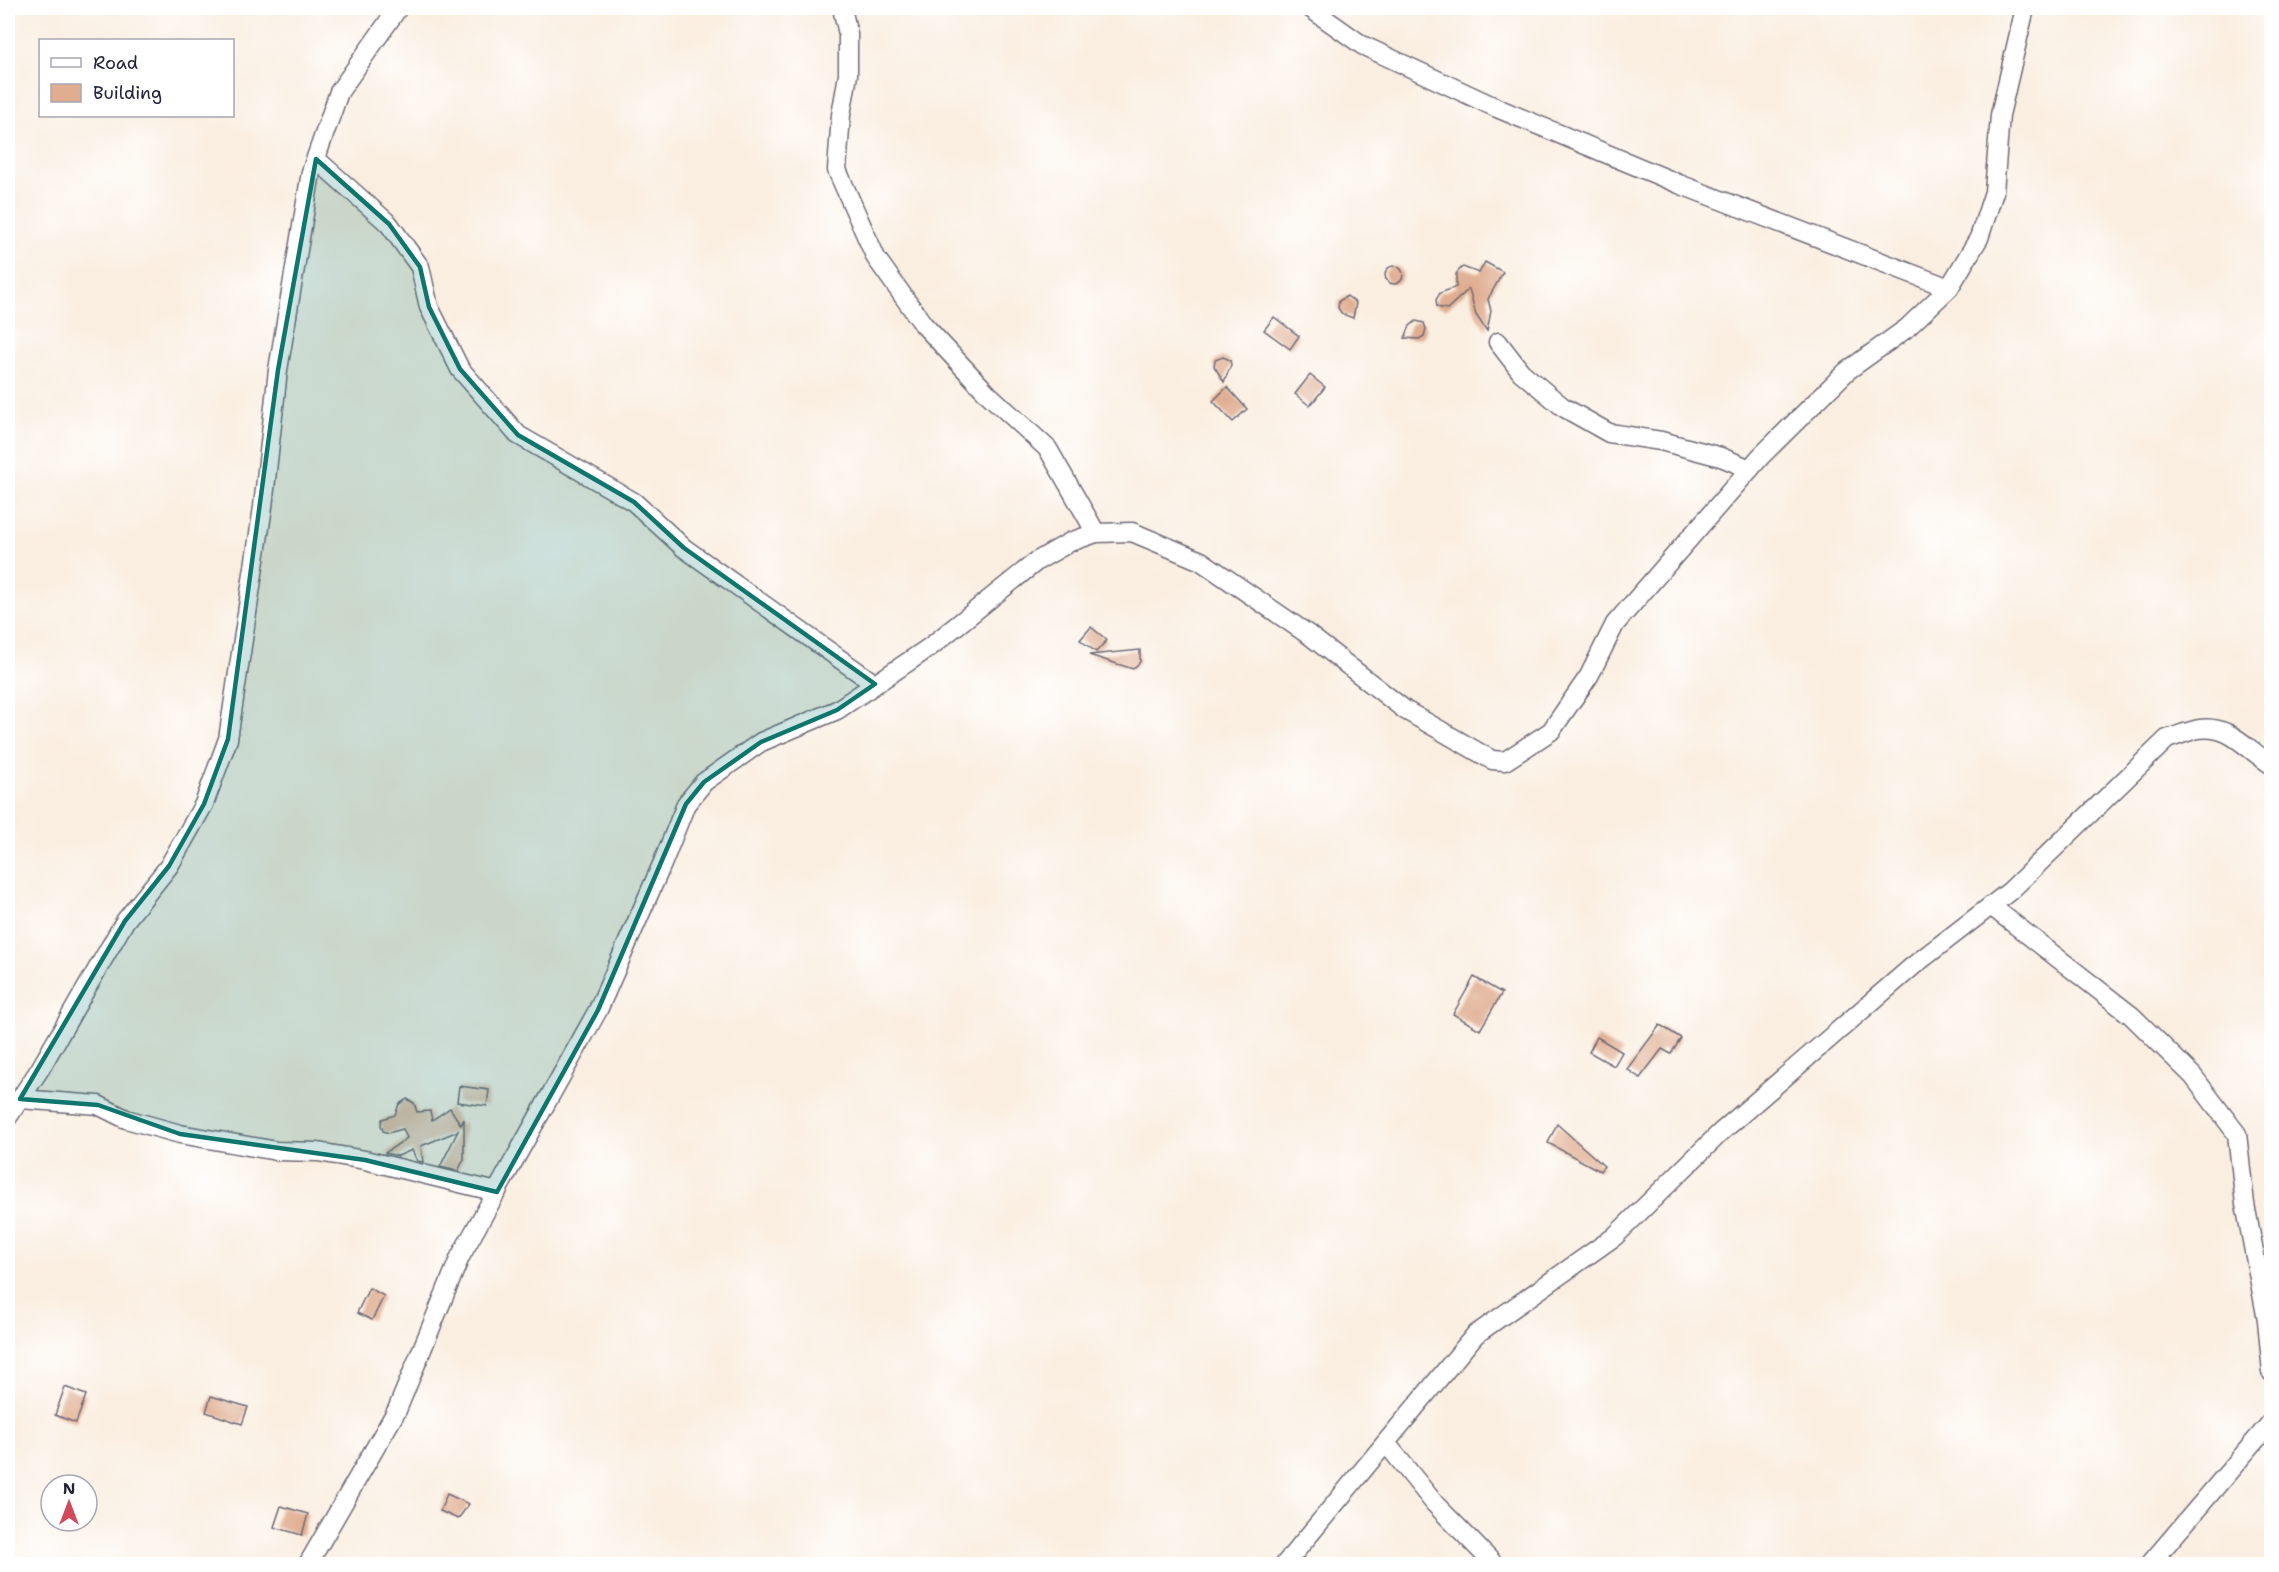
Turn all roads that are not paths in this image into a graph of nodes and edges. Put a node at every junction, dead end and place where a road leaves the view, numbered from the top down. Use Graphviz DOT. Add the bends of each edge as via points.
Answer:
graph roads {
  1 [pos="398,8"];
  2 [pos="842,8"];
  3 [pos="1310,8"];
  4 [pos="2025,8"];
  5 [pos="316,159"];
  6 [pos="1949,288"];
  7 [pos="1498,342"];
  8 [pos="1750,469"];
  9 [pos="1096,533"];
  10 [pos="875,684"];
  11 [pos="2271,765"];
  12 [pos="1991,906"];
  13 [pos="20,1099"];
  14 [pos="8,1117"];
  15 [pos="497,1192"];
  16 [pos="2271,1373"];
  17 [pos="2271,1421"];
  18 [pos="1386,1443"];
  19 [pos="308,1564"];
  20 [pos="1285,1564"];
  21 [pos="1494,1564"];
  22 [pos="2150,1564"];
  1 -- 5 [label="street" via="339,92"];
  2 -- 9 [label="street" via="848,34 848,75 837,171 876,258 923,324 988,394 1048,449"];
  3 -- 6 [label="street" via="1362,45 1497,108 1678,184"];
  4 -- 6 [label="street" via="2000,115 1994,192 1979,238"];
  5 -- 10 [label="street" via="389,224 420,267 429,307 460,369 518,435 634,502 684,548"];
  5 -- 13 [label="street" via="278,370 263,507 228,740 204,804 169,866 125,921"];
  6 -- 8 [label="street" via="1907,328 1847,371"];
  7 -- 8 [label="street" via="1521,372 1563,407 1609,433 1660,441"];
  8 -- 9 [label="street" via="1615,624 1588,676 1551,731 1504,761 1492,760 1405,710 1309,635 1201,561 1132,532"];
  9 -- 10 [label="street" via="1070,542 1037,561"];
  10 -- 15 [label="street" via="837,710 761,742 704,782 686,804 598,1010"];
  11 -- 12 [label="street" via="2220,729 2199,729 2167,739"];
  12 -- 16 [label="street" via="2132,1016 2193,1076 2237,1134 2245,1204 2267,1320"];
  12 -- 18 [label="street" via="1913,966 1721,1132 1614,1237 1475,1335"];
  13 -- 14 [label="street"];
  13 -- 15 [label="street" via="98,1105 126,1119 180,1134 277,1151 318,1152 365,1160"];
  15 -- 19 [label="street" via="460,1257 397,1410"];
  17 -- 22 [label="street"];
  18 -- 20 [label="street"];
  18 -- 21 [label="street" via="1435,1504"];
}
